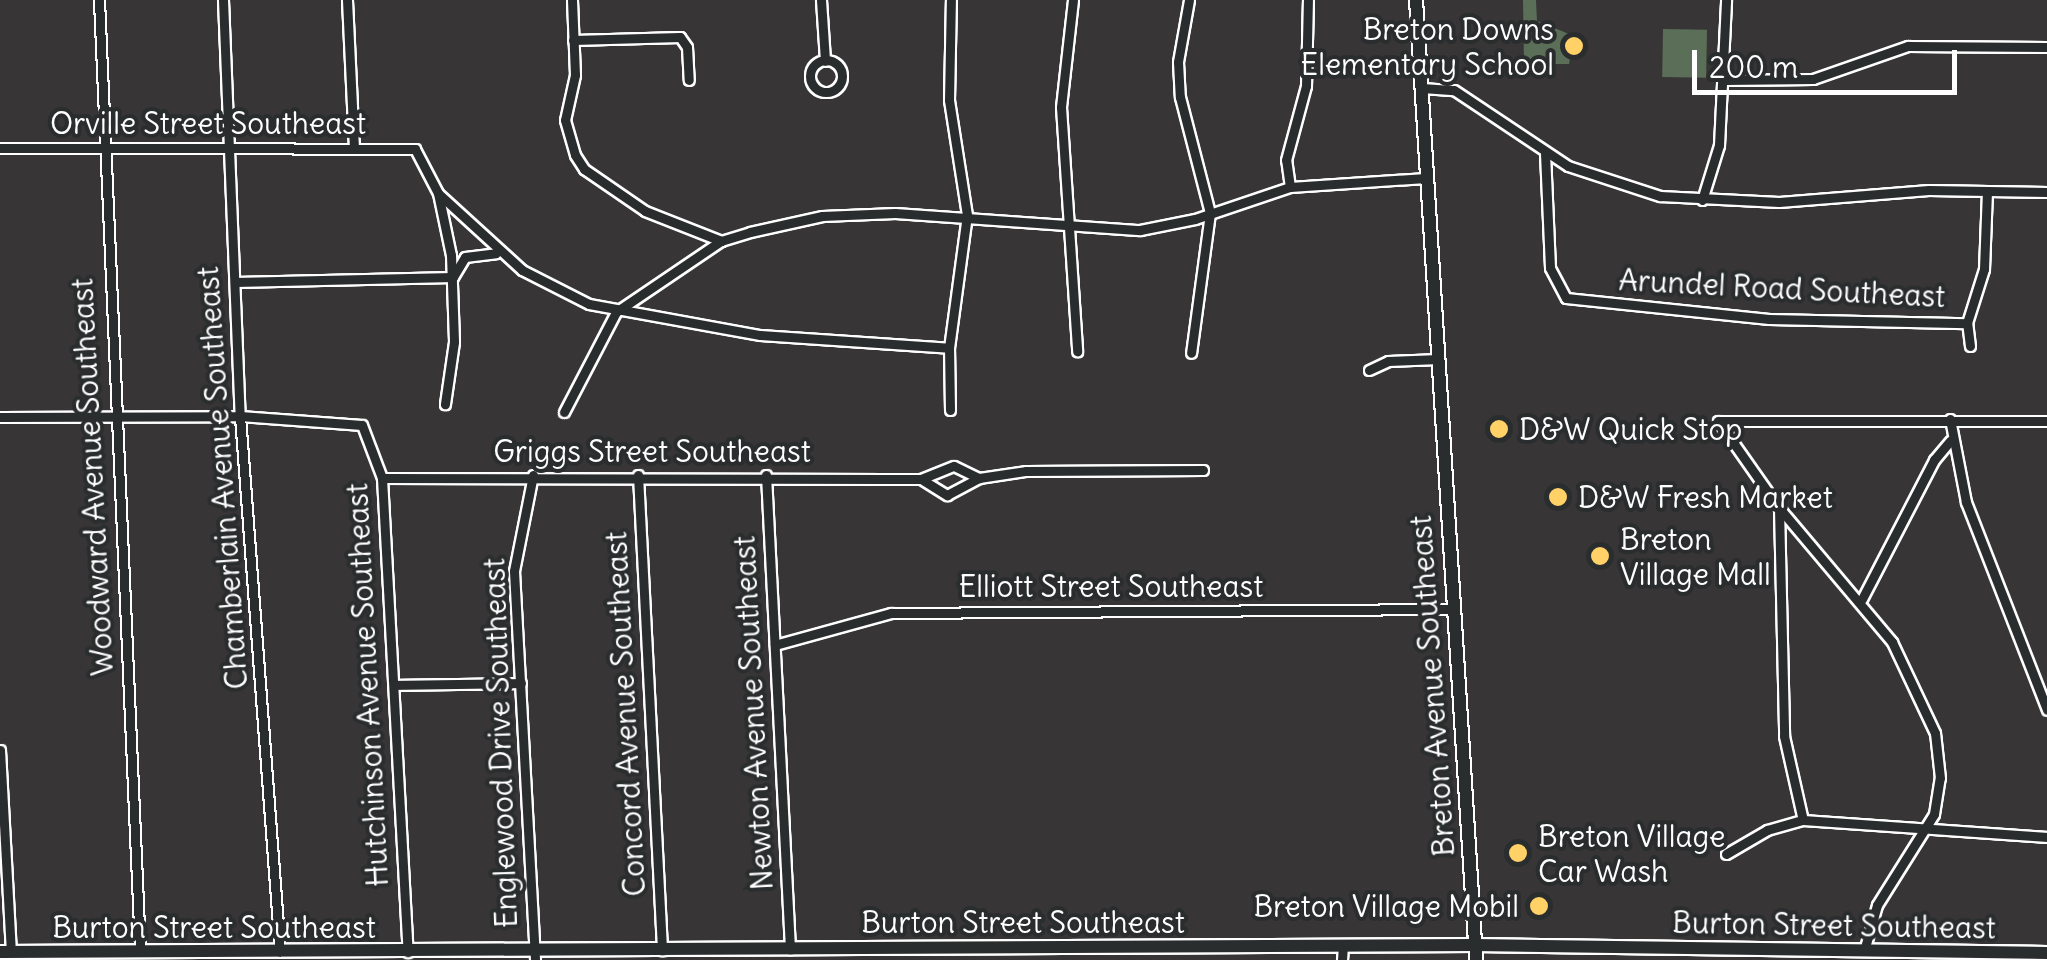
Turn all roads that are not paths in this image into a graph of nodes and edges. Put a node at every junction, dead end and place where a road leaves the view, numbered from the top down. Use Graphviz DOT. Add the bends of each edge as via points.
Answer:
graph roads {
  1 [pos="100,0"];
  2 [pos="223,0"];
  3 [pos="347,0"];
  4 [pos="572,0"];
  5 [pos="821,0"];
  6 [pos="951,0"];
  7 [pos="1073,0"];
  8 [pos="1189,0"];
  9 [pos="1308,0"];
  10 [pos="1416,0"];
  11 [pos="1726,0"];
  12 [pos="573,40"];
  13 [pos="2047,47"];
  14 [pos="826,61"];
  15 [pos="689,80"];
  16 [pos="1724,80"];
  17 [pos="1422,88"];
  18 [pos="354,147"];
  19 [pos="0,148"];
  20 [pos="104,148"];
  21 [pos="228,148"];
  22 [pos="1546,153"];
  23 [pos="1426,178"];
  24 [pos="1290,187"];
  25 [pos="1987,191"];
  26 [pos="2047,192"];
  27 [pos="438,193"];
  28 [pos="1702,200"];
  29 [pos="1210,213"];
  30 [pos="967,215"];
  31 [pos="1070,228"];
  32 [pos="721,241"];
  33 [pos="498,253"];
  34 [pos="453,277"];
  35 [pos="234,282"];
  36 [pos="616,312"];
  37 [pos="1967,323"];
  38 [pos="1970,346"];
  39 [pos="949,348"];
  40 [pos="1077,351"];
  41 [pos="1192,353"];
  42 [pos="1439,359"];
  43 [pos="1369,370"];
  44 [pos="445,404"];
  45 [pos="950,410"];
  46 [pos="564,412"];
  47 [pos="113,416"];
  48 [pos="240,416"];
  49 [pos="0,417"];
  50 [pos="1950,419"];
  51 [pos="2047,420"];
  52 [pos="1950,441"];
  53 [pos="1203,470"];
  54 [pos="533,475"];
  55 [pos="638,475"];
  56 [pos="766,475"];
  57 [pos="382,478"];
  58 [pos="978,478"];
  59 [pos="921,479"];
  60 [pos="1780,508"];
  61 [pos="1862,600"];
  62 [pos="1453,610"];
  63 [pos="774,644"];
  64 [pos="520,683"];
  65 [pos="394,684"];
  66 [pos="2047,710"];
  67 [pos="0,750"];
  68 [pos="1803,820"];
  69 [pos="1928,830"];
  70 [pos="2047,837"];
  71 [pos="1726,854"];
  72 [pos="1343,945"];
  73 [pos="1475,945"];
  74 [pos="790,949"];
  75 [pos="662,950"];
  76 [pos="1864,951"];
  77 [pos="6,952"];
  78 [pos="140,952"];
  79 [pos="280,952"];
  80 [pos="408,952"];
  81 [pos="1208,953"];
  82 [pos="2047,953"];
  83 [pos="1014,954"];
  84 [pos="1602,954"];
  85 [pos="535,955"];
  86 [pos="83,956"];
  87 [pos="1342,960"];
  88 [pos="1476,960"];
  1 -- 20 [label="street, Woodward Avenue Southeast"];
  2 -- 21 [label="street, Chamberlain Avenue Southeast"];
  3 -- 18 [label="street"];
  4 -- 12 [label="street"];
  5 -- 14 [label="street"];
  6 -- 30 [label="street" via="948,100"];
  7 -- 31 [label="street" via="1061,108"];
  8 -- 29 [label="street" via="1178,62 1180,97"];
  9 -- 24 [label="street" via="1306,86 1286,160"];
  10 -- 17 [label="main road, Breton Avenue Southeast"];
  11 -- 16 [label="street"];
  12 -- 15 [label="street" via="680,37 688,47"];
  12 -- 32 [label="street" via="566,136 584,169 645,211"];
  13 -- 16 [label="street" via="1892,47 1813,79"];
  16 -- 28 [label="street" via="1720,145"];
  17 -- 22 [label="street" via="1454,90"];
  17 -- 23 [label="main road, Breton Avenue Southeast"];
  18 -- 21 [label="street, Orville Street Southeast"];
  18 -- 27 [label="street, Orville Street Southeast" via="415,148"];
  19 -- 20 [label="street, Orville Street Southeast"];
  20 -- 21 [label="street, Orville Street Southeast"];
  20 -- 47 [label="street, Woodward Avenue Southeast"];
  21 -- 35 [label="street, Chamberlain Avenue Southeast"];
  22 -- 28 [label="street" via="1630,189"];
  22 -- 37 [label="street, Arundel Road Southeast" via="1550,268 1566,298 1770,318"];
  23 -- 24 [label="street"];
  23 -- 42 [label="main road, Breton Avenue Southeast"];
  24 -- 29 [label="street"];
  25 -- 26 [label="street"];
  25 -- 28 [label="street"];
  25 -- 37 [label="street" via="1984,269"];
  27 -- 33 [label="street"];
  27 -- 34 [label="street"];
  29 -- 31 [label="street" via="1154,229"];
  29 -- 41 [label="street"];
  30 -- 31 [label="street"];
  30 -- 32 [label="street" via="822,216"];
  30 -- 39 [label="street"];
  31 -- 40 [label="street"];
  32 -- 36 [label="street"];
  33 -- 34 [label="street" via="465,257"];
  33 -- 36 [label="street" via="550,289"];
  34 -- 35 [label="street"];
  34 -- 44 [label="street"];
  35 -- 48 [label="street, Chamberlain Avenue Southeast"];
  36 -- 39 [label="street" via="760,335"];
  36 -- 46 [label="street"];
  37 -- 38 [label="street"];
  39 -- 45 [label="street"];
  42 -- 43 [label="street" via="1388,361"];
  42 -- 62 [label="main road, Breton Avenue Southeast"];
  47 -- 48 [label="street"];
  47 -- 49 [label="street"];
  47 -- 78 [label="street, Woodward Avenue Southeast"];
  48 -- 57 [label="street, Hutchinson Avenue Southeast" via="358,421"];
  48 -- 79 [label="street, Chamberlain Avenue Southeast"];
  50 -- 51 [label="street"];
  50 -- 52 [label="street"];
  50 -- 60 [label="street" via="1718,420"];
  52 -- 61 [label="street"];
  52 -- 66 [label="street" via="1966,502"];
  53 -- 58 [label="street, Griggs Street Southeast" via="1026,471"];
  54 -- 55 [label="street, Griggs Street Southeast"];
  54 -- 57 [label="street, Griggs Street Southeast"];
  54 -- 64 [label="street, Englewood Drive Southeast" via="514,571"];
  55 -- 56 [label="street, Griggs Street Southeast"];
  55 -- 75 [label="street, Concord Avenue Southeast"];
  56 -- 59 [label="street, Griggs Street Southeast"];
  56 -- 63 [label="street, Newton Avenue Southeast"];
  57 -- 65 [label="street, Hutchinson Avenue Southeast"];
  58 -- 59 [label="street, Griggs Street Southeast" via="954,466"];
  58 -- 59 [label="street, Griggs Street Southeast" via="947,495"];
  60 -- 61 [label="street"];
  60 -- 68 [label="street" via="1784,736"];
  61 -- 69 [label="street" via="1914,682 1935,734 1940,778"];
  62 -- 63 [label="street, Elliott Street Southeast" via="892,613"];
  62 -- 73 [label="main road, Breton Avenue Southeast"];
  63 -- 74 [label="street, Newton Avenue Southeast"];
  64 -- 65 [label="street"];
  64 -- 85 [label="street, Englewood Drive Southeast"];
  65 -- 80 [label="street, Hutchinson Avenue Southeast"];
  67 -- 77 [label="street"];
  68 -- 69 [label="street"];
  68 -- 71 [label="street" via="1767,830"];
  69 -- 70 [label="street"];
  69 -- 76 [label="street" via="1878,905"];
  72 -- 73 [label="main road, Burton Street Southeast"];
  72 -- 81 [label="main road, Burton Street Southeast"];
  72 -- 87 [label="street"];
  73 -- 84 [label="main road, Burton Street Southeast"];
  73 -- 88 [label="main road, Breton Avenue Southeast"];
  74 -- 75 [label="main road, Burton Street Southeast"];
  74 -- 83 [label="main road, Burton Street Southeast"];
  75 -- 85 [label="main road, Burton Street Southeast"];
  76 -- 82 [label="main road, Burton Street Southeast"];
  76 -- 84 [label="main road, Burton Street Southeast"];
  77 -- 86 [label="main road, Burton Street Southeast"];
  78 -- 79 [label="main road, Burton Street Southeast"];
  78 -- 86 [label="main road, Burton Street Southeast"];
  79 -- 80 [label="main road, Burton Street Southeast"];
  80 -- 85 [label="main road, Burton Street Southeast"];
  81 -- 83 [label="main road, Burton Street Southeast"];
}
